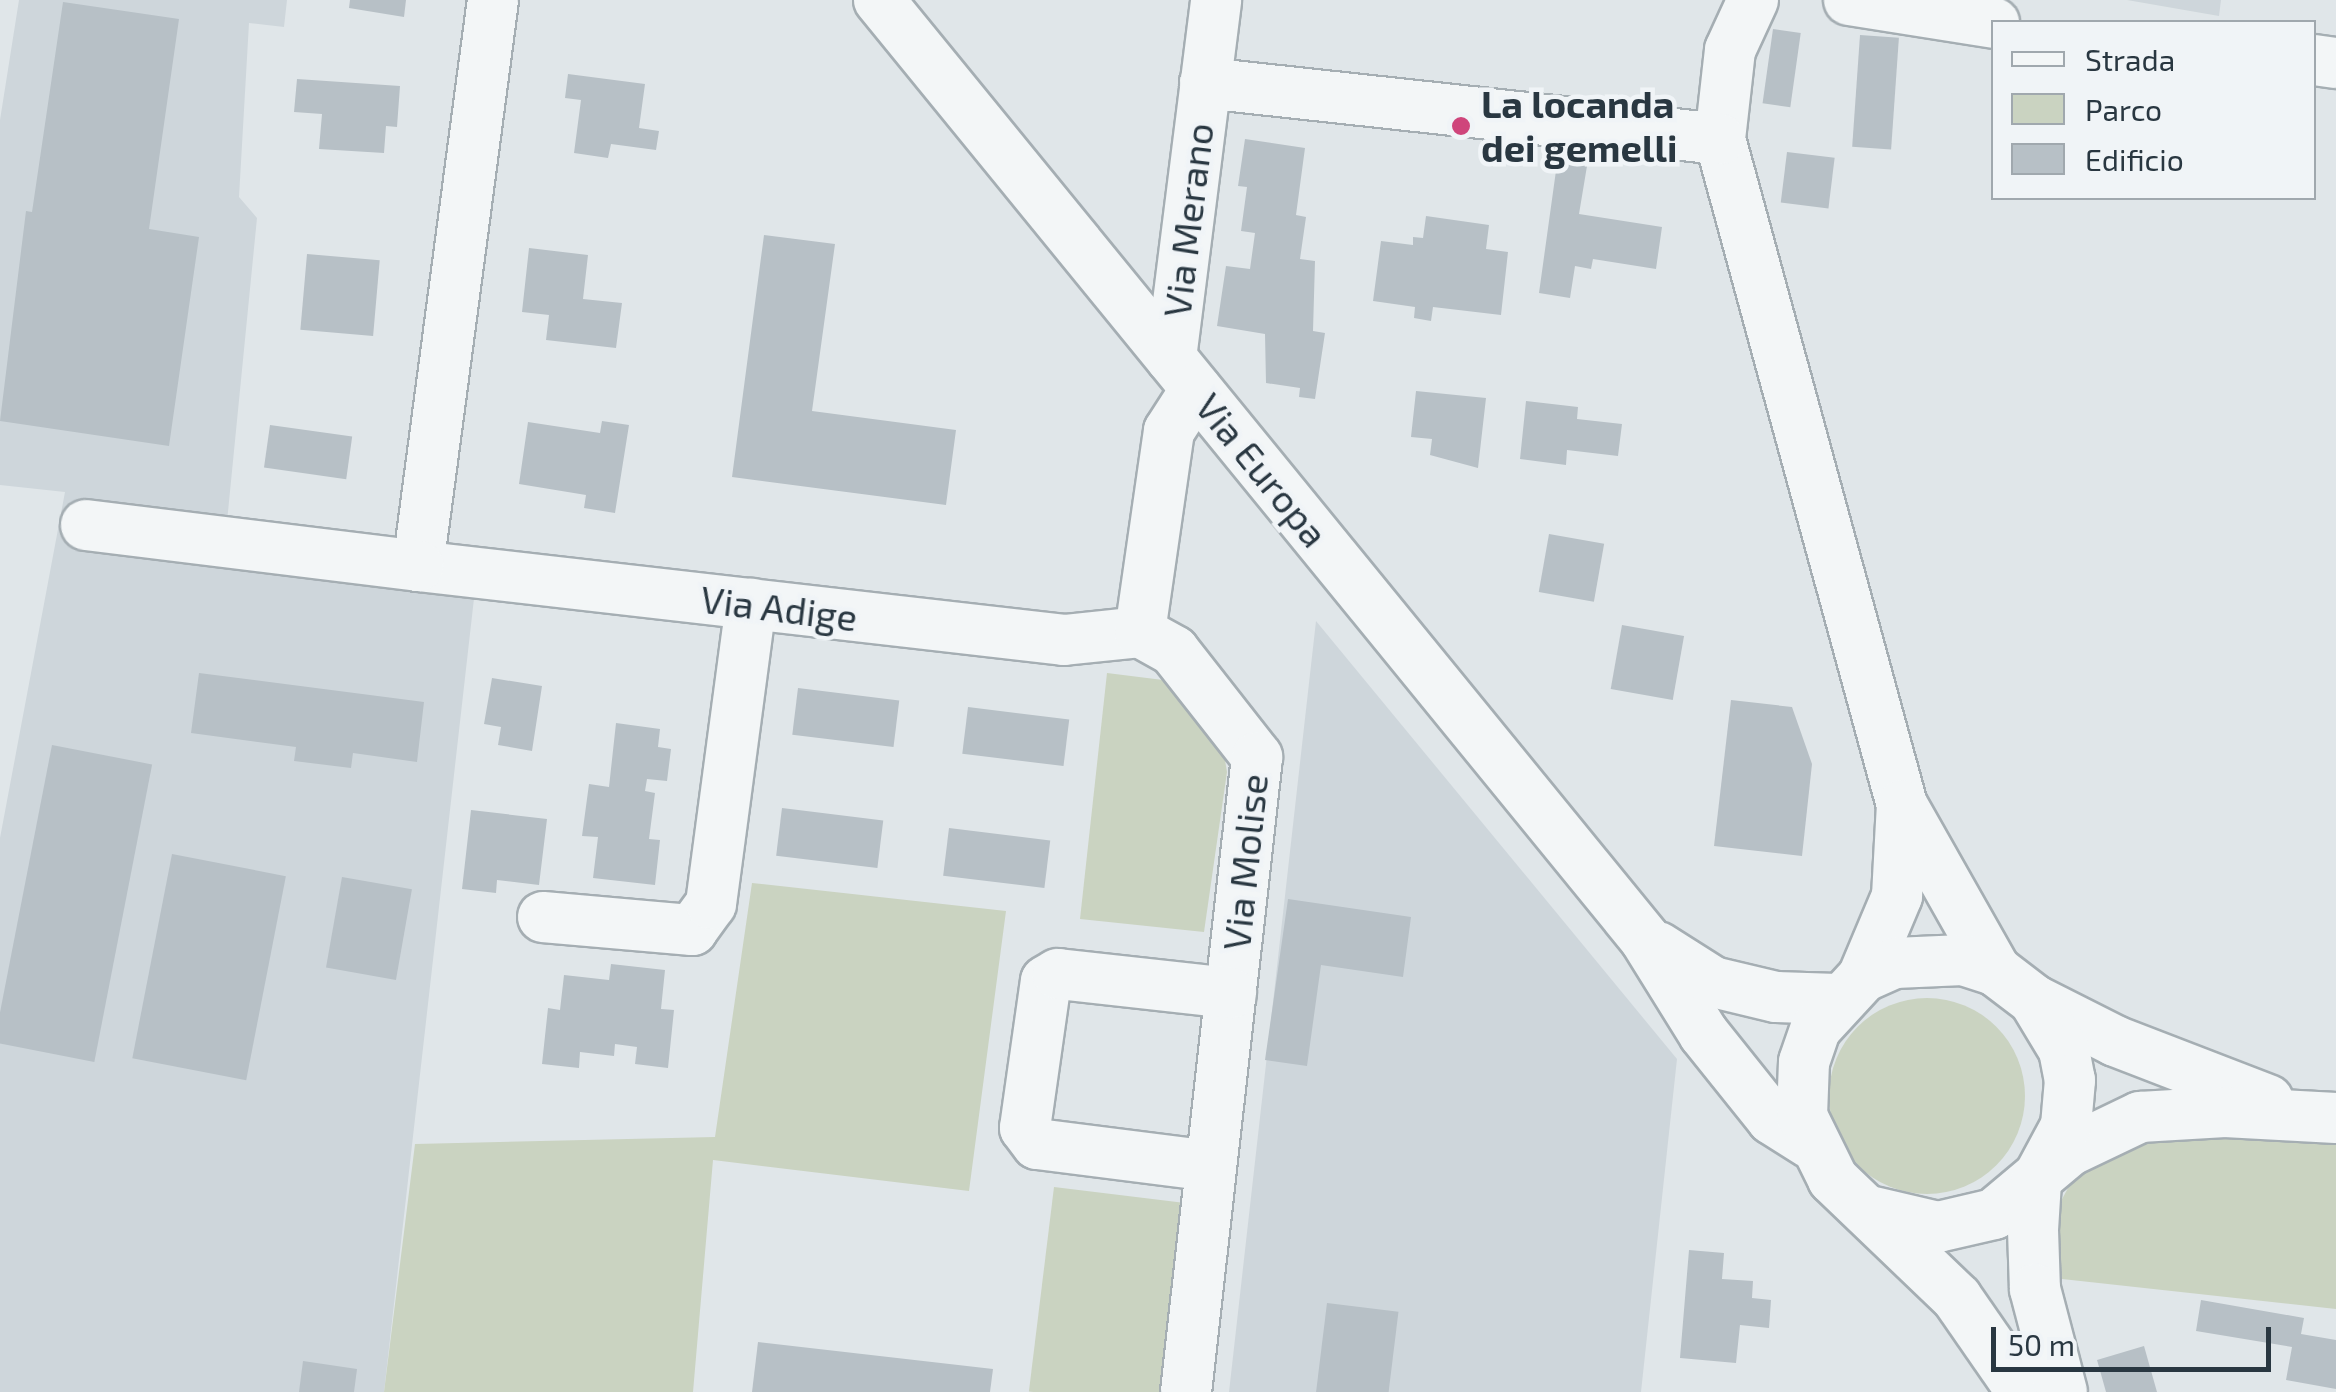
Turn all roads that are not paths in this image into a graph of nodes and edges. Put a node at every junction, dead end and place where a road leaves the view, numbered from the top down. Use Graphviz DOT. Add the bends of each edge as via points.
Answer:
graph roads {
  1 [pos="493,0"];
  2 [pos="878,0"];
  3 [pos="1216,0"];
  4 [pos="1754,0"];
  5 [pos="1849,0"];
  6 [pos="1991,22"];
  7 [pos="1205,83"];
  8 [pos="1720,139"];
  9 [pos="1183,374"];
  10 [pos="86,525"];
  11 [pos="418,566"];
  12 [pos="751,604"];
  13 [pos="1140,632"];
  14 [pos="1902,805"];
  15 [pos="543,917"];
  16 [pos="1645,939"];
  17 [pos="2015,985"];
  18 [pos="1850,988"];
  19 [pos="1231,993"];
  20 [pos="2336,1117"];
  21 [pos="1810,1143"];
  22 [pos="1211,1166"];
  23 [pos="2036,1182"];
  24 [pos="1874,1212"];
  25 [pos="2035,1289"];
  26 [pos="1957,1298"];
  27 [pos="1186,1392"];
  28 [pos="2022,1392"];
  29 [pos="2062,1392"];
  1 -- 11 [label="street"];
  2 -- 9 [label="street, Via Europa"];
  3 -- 7 [label="street, Via Merano"];
  4 -- 8 [label="street" via="1730,50"];
  5 -- 6 [label="street"];
  7 -- 8 [label="street, Via Merano"];
  7 -- 9 [label="street, Via Merano"];
  8 -- 14 [label="street"];
  9 -- 13 [label="street"];
  9 -- 16 [label="street, Via Europa"];
  10 -- 11 [label="street, Via Adige"];
  11 -- 12 [label="street, Via Adige"];
  12 -- 13 [label="street, Via Adige" via="1064,640"];
  12 -- 15 [label="street" via="711,904 692,930"];
  13 -- 19 [label="street, Via Molise" via="1174,651 1258,757"];
  14 -- 17 [label="street"];
  14 -- 18 [label="street" via="1897,896"];
  16 -- 18 [label="street, Via Europa" via="1713,982 1776,997"];
  16 -- 21 [label="street, Via Europa" via="1704,1034 1772,1119"];
  17 -- 18 [label="street" via="1928,957"];
  17 -- 20 [label="street" via="2235,1092"];
  17 -- 23 [label="street" via="2064,1050 2070,1080 2066,1126"];
  18 -- 21 [label="street" via="1804,1062 1802,1116"];
  19 -- 22 [label="street, Via Molise"];
  19 -- 22 [label="street" via="1058,974 1046,981 1025,1128 1038,1144"];
  20 -- 23 [label="street" via="2140,1117 2069,1151"];
  21 -- 24 [label="street" via="1832,1179"];
  22 -- 27 [label="street, Via Molise"];
  23 -- 24 [label="street" via="1994,1214 1966,1224 1904,1223"];
  23 -- 25 [label="street"];
  24 -- 26 [label="street"];
  25 -- 26 [label="street"];
  25 -- 29 [label="street"];
  26 -- 28 [label="street"];
}
